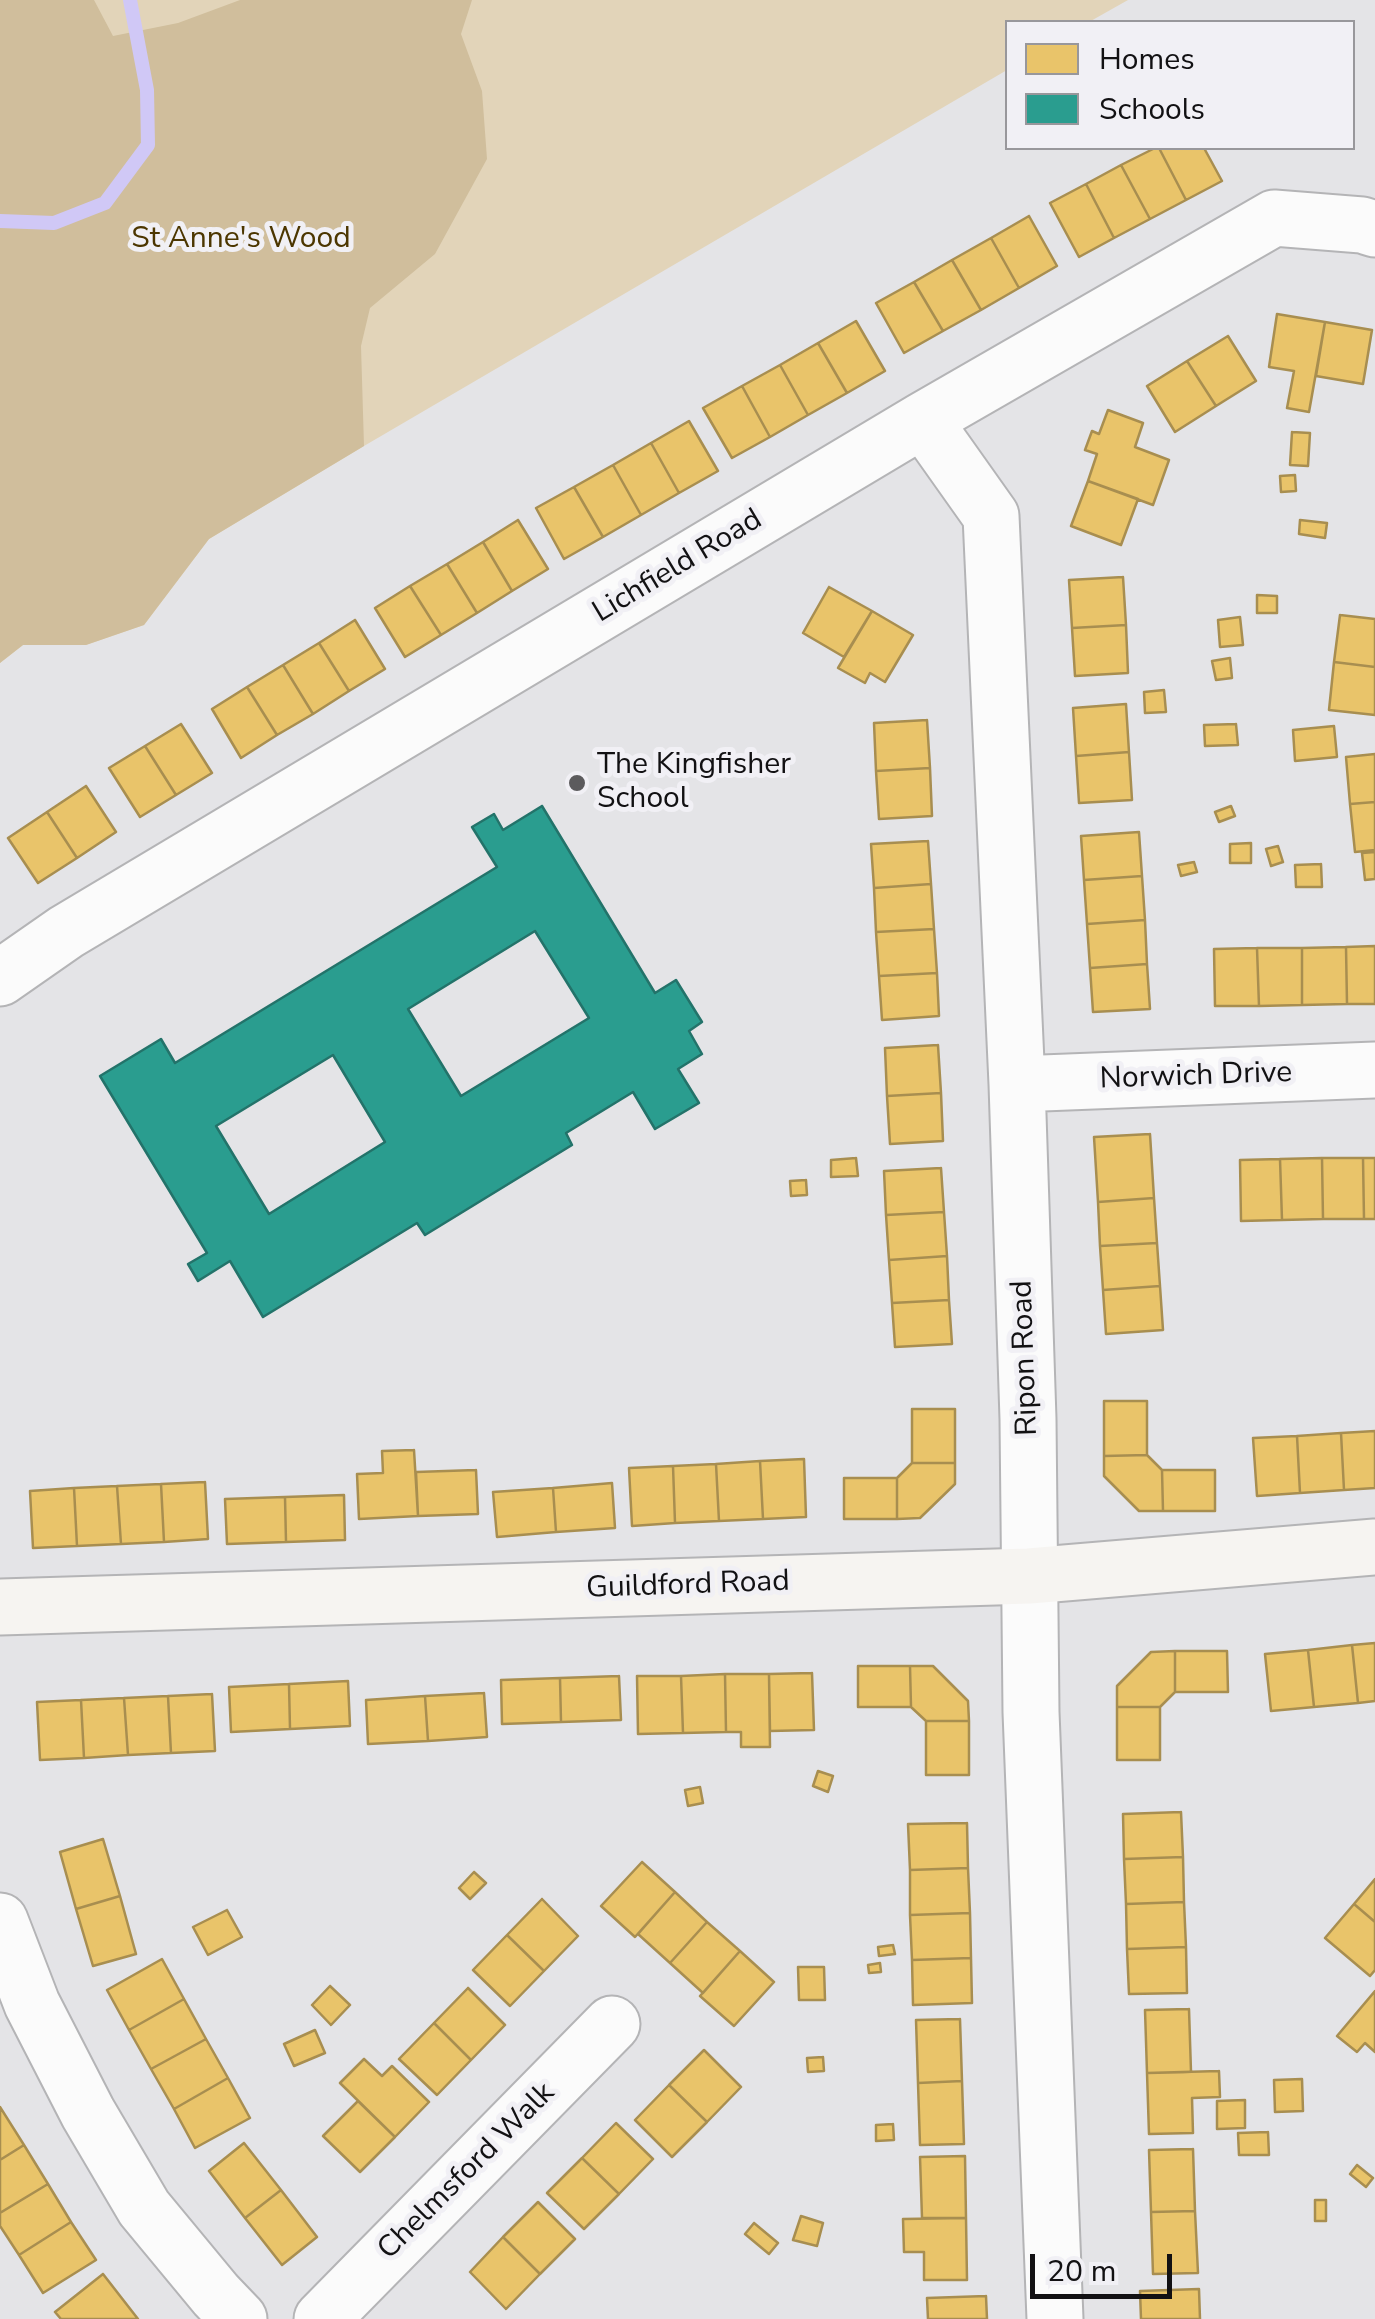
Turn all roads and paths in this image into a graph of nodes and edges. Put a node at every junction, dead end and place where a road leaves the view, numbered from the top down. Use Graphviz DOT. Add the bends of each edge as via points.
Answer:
graph roads {
  1 [pos="1375,229"];
  2 [pos="922,420"];
  3 [pos="0,978"];
  4 [pos="1375,1070"];
  5 [pos="1017,1084"];
  6 [pos="1375,1547"];
  7 [pos="1029,1576"];
  8 [pos="0,1607"];
  9 [pos="0,1920"];
  10 [pos="612,2024"];
  11 [pos="238,2319"];
  12 [pos="322,2319"];
  13 [pos="1055,2319"];
  1 -- 2 [label="street, Lichfield Road" via="1274,218"];
  2 -- 3 [label="street, Lichfield Road" via="66,932"];
  2 -- 5 [label="street, Ripon Road" via="992,516"];
  4 -- 5 [label="street, Norwich Drive"];
  5 -- 7 [label="street, Ripon Road"];
  6 -- 7 [label="street, Guildford Road"];
  7 -- 8 [label="street, Guildford Road"];
  7 -- 13 [label="street, Ripon Road"];
  9 -- 11 [label="street" via="32,2004 135,2192"];
  10 -- 12 [label="street, Chelmsford Walk"];
}
